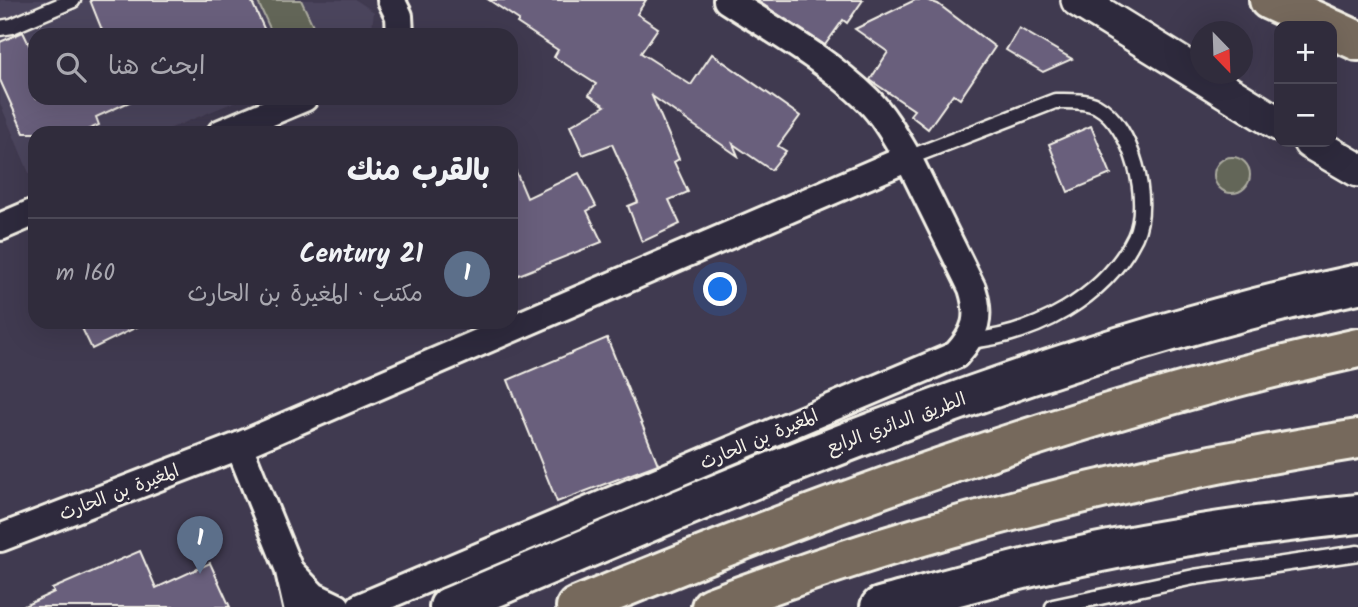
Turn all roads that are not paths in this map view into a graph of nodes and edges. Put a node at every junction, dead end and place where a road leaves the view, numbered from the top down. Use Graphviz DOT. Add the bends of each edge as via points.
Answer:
graph roads {
  1 [pos="73,0"];
  2 [pos="391,0"];
  3 [pos="727,0"];
  4 [pos="1078,0"];
  5 [pos="1269,0"];
  6 [pos="1315,21"];
  7 [pos="0,28"];
  8 [pos="400,28"];
  9 [pos="1337,31"];
  10 [pos="1358,41"];
  11 [pos="287,105"];
  12 [pos="1274,121"];
  13 [pos="237,126"];
  14 [pos="1319,147"];
  15 [pos="908,158"];
  16 [pos="1358,170"];
  17 [pos="28,215"];
  18 [pos="0,227"];
  19 [pos="1343,288"];
  20 [pos="518,326"];
  21 [pos="511,329"];
  22 [pos="969,341"];
  23 [pos="1358,348"];
  24 [pos="1358,439"];
  25 [pos="239,446"];
  26 [pos="1358,514"];
  27 [pos="0,538"];
  28 [pos="1358,553"];
  29 [pos="288,567"];
  30 [pos="297,607"];
  31 [pos="337,607"];
  32 [pos="359,607"];
  33 [pos="449,607"];
  34 [pos="576,607"];
  35 [pos="711,607"];
  36 [pos="880,607"];
  37 [pos="1053,607"];
  1 -- 7 [label="lane"];
  2 -- 8 [label="street"];
  3 -- 15 [label="street" via="824,63 869,101"];
  4 -- 12 [label="street"];
  5 -- 6 [label="main road"];
  9 -- 10 [label="main road"];
  11 -- 13 [label="street"];
  14 -- 16 [label="street"];
  15 -- 20 [label="street, المغيرة بن الحارث"];
  15 -- 22 [label="street" via="978,305"];
  15 -- 22 [label="lane" via="1055,101 1074,101 1095,104 1113,117 1137,168 1141,210 1137,234 1105,280 1052,317 996,337"];
  17 -- 18 [label="street"];
  19 -- 33 [label="main road, الطريق الدائري الرابع" via="1099,353 977,393 762,474"];
  21 -- 25 [label="street, المغيرة بن الحارث"];
  22 -- 32 [label="street, المغيرة بن الحارث" via="956,355 939,363"];
  23 -- 34 [label="main road" via="1258,370 1025,440 773,527"];
  24 -- 35 [label="main road" via="1263,454 1053,499 854,556"];
  25 -- 27 [label="street, المغيرة بن الحارث"];
  25 -- 29 [label="street"];
  26 -- 36 [label="main road" via="1129,546"];
  28 -- 37 [label="lane" via="1194,577"];
  29 -- 30 [label="street"];
  29 -- 31 [label="street" via="314,596"];
}
